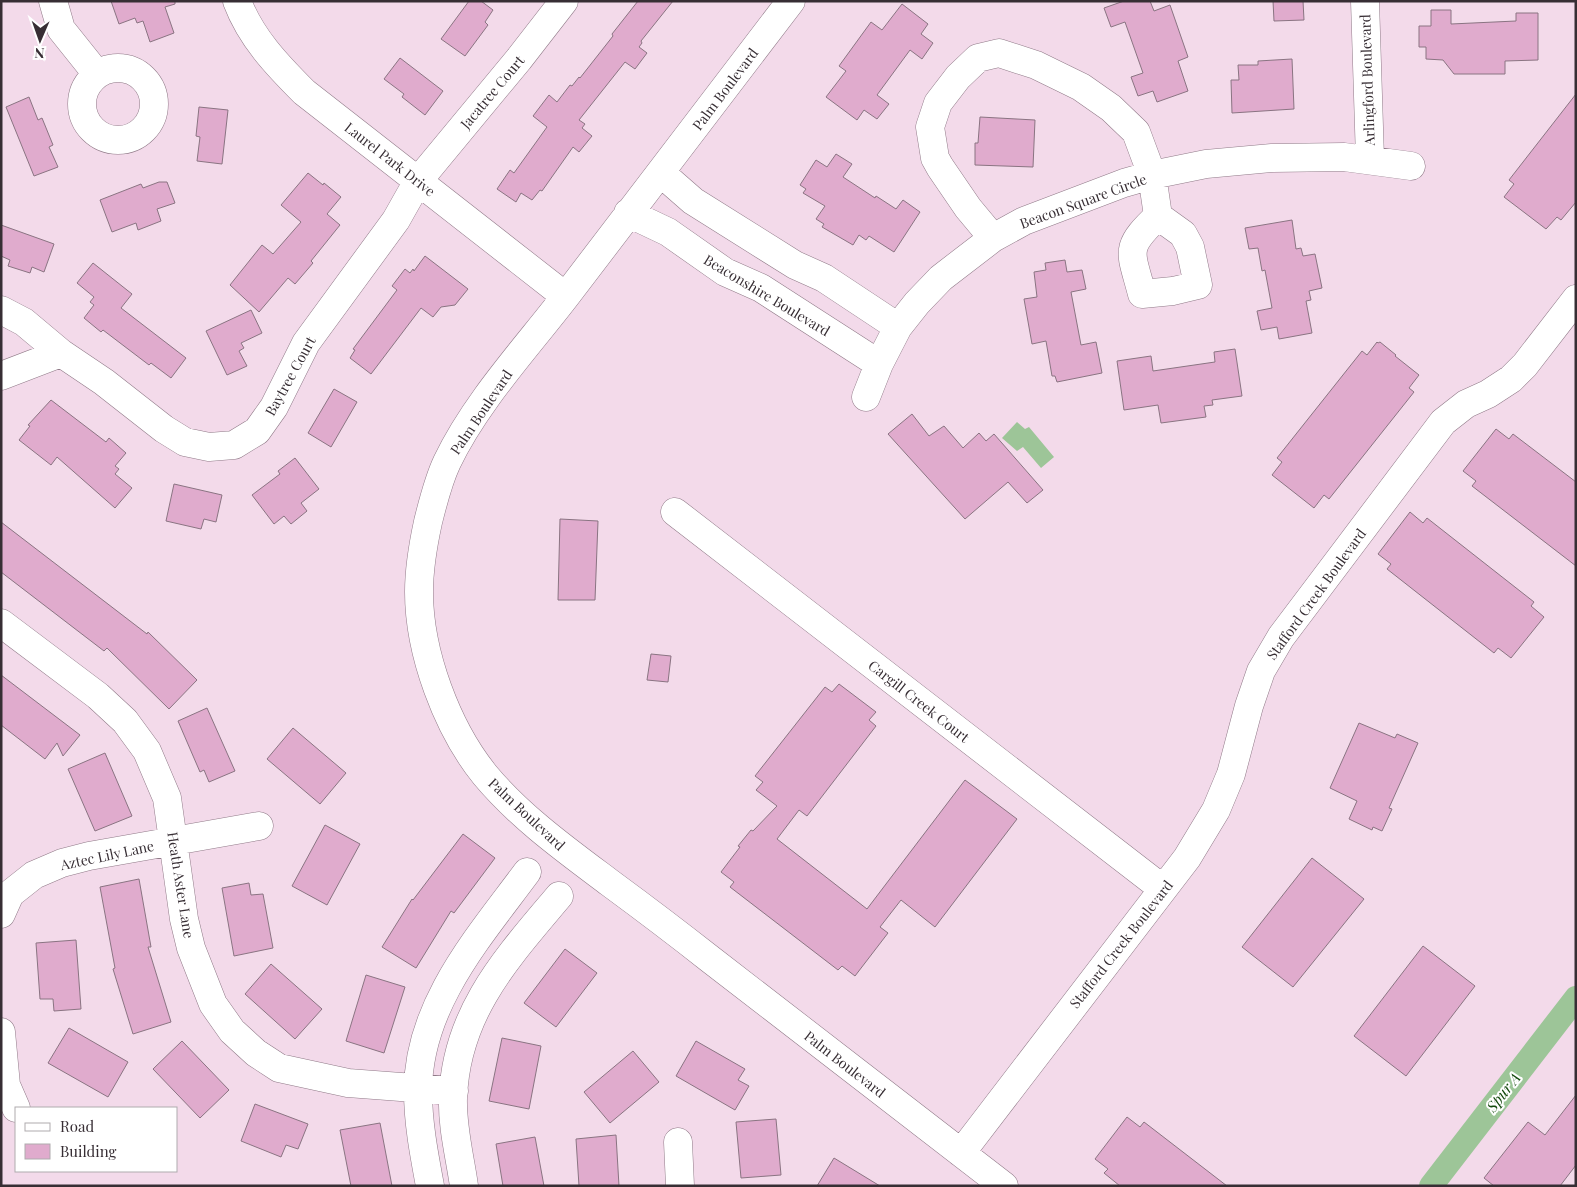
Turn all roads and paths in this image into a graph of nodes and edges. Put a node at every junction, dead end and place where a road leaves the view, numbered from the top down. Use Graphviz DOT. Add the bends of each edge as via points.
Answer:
graph roads {
  1 [pos="53,1"];
  2 [pos="237,1"];
  3 [pos="564,1"];
  4 [pos="791,1"];
  5 [pos="1365,1"];
  6 [pos="97,74"];
  7 [pos="1370,159"];
  8 [pos="1411,166"];
  9 [pos="661,173"];
  10 [pos="1152,175"];
  11 [pos="418,181"];
  12 [pos="628,213"];
  13 [pos="1158,216"];
  14 [pos="993,238"];
  15 [pos="566,296"];
  16 [pos="1576,299"];
  17 [pos="1,310"];
  18 [pos="898,327"];
  19 [pos="61,353"];
  20 [pos="879,364"];
  21 [pos="1,376"];
  22 [pos="866,396"];
  23 [pos="675,512"];
  24 [pos="1,623"];
  25 [pos="259,826"];
  26 [pos="174,841"];
  27 [pos="528,872"];
  28 [pos="1163,889"];
  29 [pos="559,896"];
  30 [pos="1,914"];
  31 [pos="484,930"];
  32 [pos="513,951"];
  33 [pos="1,1032"];
  34 [pos="418,1089"];
  35 [pos="454,1091"];
  36 [pos="16,1107"];
  37 [pos="678,1142"];
  38 [pos="961,1153"];
  39 [pos="430,1186"];
  40 [pos="464,1186"];
  41 [pos="680,1186"];
  42 [pos="1004,1186"];
  1 -- 6 [label="street" via="61,29"];
  2 -- 11 [label="street, Laurel Park Drive" via="244,19 279,67 329,112"];
  3 -- 11 [label="street, Jacatree Court"];
  4 -- 9 [label="street, Palm Boulevard"];
  5 -- 7 [label="street, Arlingford Boulevard"];
  7 -- 8 [label="street, Beacon Square Circle"];
  7 -- 10 [label="street, Beacon Square Circle" via="1272,158 1206,164"];
  9 -- 12 [label="street, Palm Boulevard"];
  9 -- 18 [label="street" via="694,201 795,265 824,278"];
  10 -- 13 [label="street"];
  10 -- 14 [label="street, Beacon Square Circle" via="1024,221"];
  10 -- 14 [label="street" via="1136,132 1081,86 1036,65 999,53 978,58 938,103 930,127 935,158 968,208"];
  11 -- 15 [label="street, Laurel Park Drive"];
  11 -- 19 [label="street, Baytree Court" via="396,220 306,343 274,407 257,431 234,445 209,447 185,442"];
  12 -- 15 [label="street, Palm Boulevard"];
  12 -- 20 [label="street, Beaconshire Boulevard" via="668,232 725,272 761,288"];
  14 -- 18 [label="street, Beacon Square Circle" via="941,278"];
  15 -- 38 [label="street, Palm Boulevard" via="456,444 435,495 421,553 419,592 422,627 434,680 454,727 484,774 552,840"];
  16 -- 28 [label="street, Stafford Creek Boulevard" via="1511,379 1466,404 1443,422 1281,637 1261,671 1231,774 1216,810 1187,858"];
  17 -- 19 [label="street, Baytree Court" via="24,322"];
  18 -- 20 [label="street, Beacon Square Circle"];
  19 -- 21 [label="street"];
  20 -- 22 [label="street, Beacon Square Circle"];
  23 -- 28 [label="street, Cargill Creek Court"];
  24 -- 26 [label="street, Heath Aster Lane" via="98,696 125,721 147,751 167,798"];
  25 -- 26 [label="street, Aztec Lily Lane"];
  26 -- 30 [label="street, Aztec Lily Lane" via="89,856 52,867 34,875 10,894"];
  26 -- 34 [label="street, Heath Aster Lane" via="191,948 213,1004 232,1032 279,1068 348,1083"];
  27 -- 31 [label="street"];
  28 -- 38 [label="street, Stafford Creek Boulevard"];
  29 -- 32 [label="street"];
  31 -- 32 [label="street"];
  31 -- 34 [label="street" via="439,1003 428,1030"];
  32 -- 35 [label="street" via="477,1006 464,1041"];
  33 -- 36 [label="street" via="6,1085"];
  34 -- 35 [label="street, Heath Aster Lane"];
  34 -- 39 [label="street" via="420,1129"];
  35 -- 40 [label="street"];
  37 -- 41 [label="street"];
  38 -- 42 [label="street, Palm Boulevard"];
}
